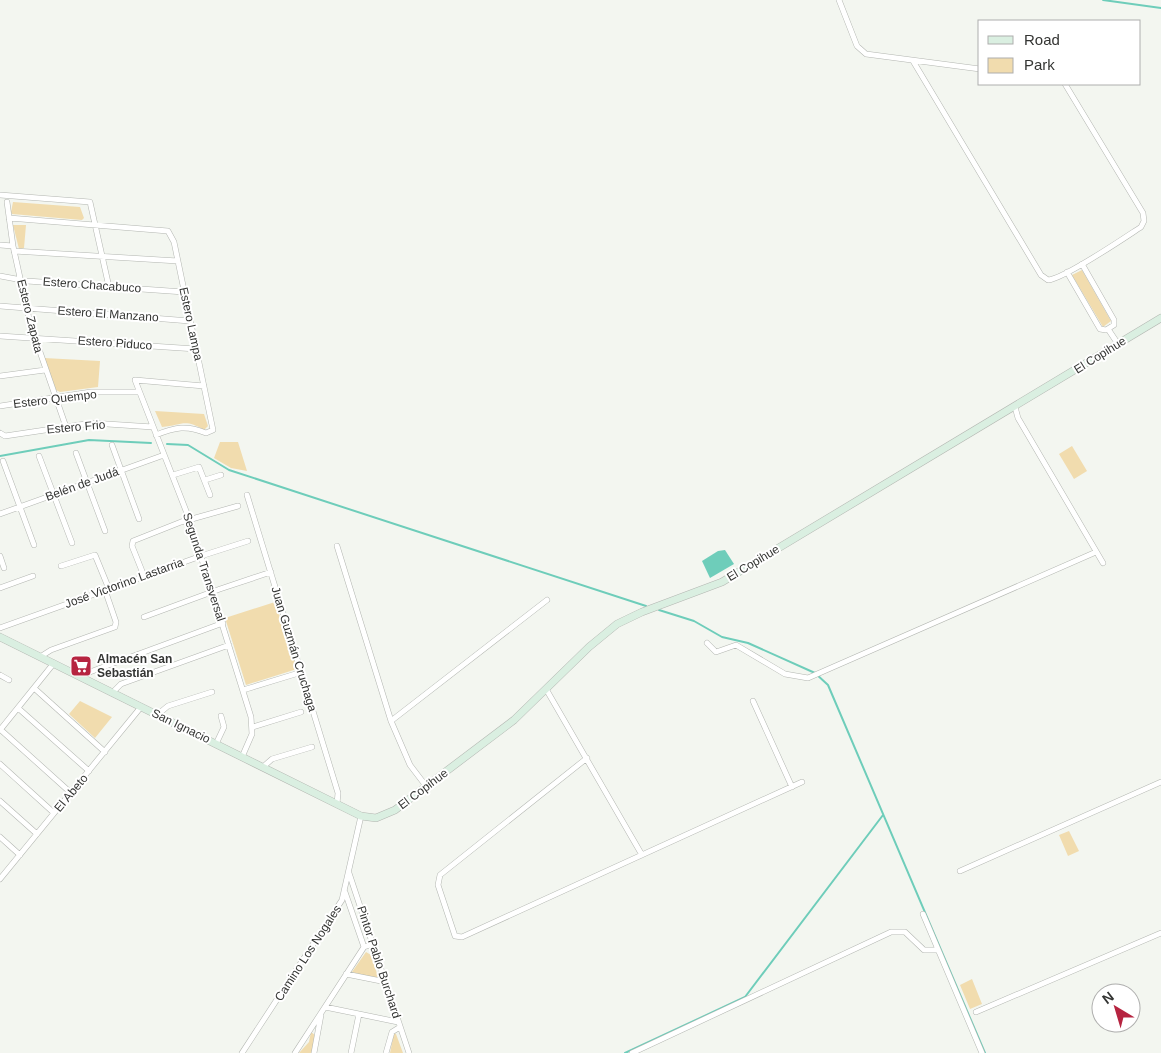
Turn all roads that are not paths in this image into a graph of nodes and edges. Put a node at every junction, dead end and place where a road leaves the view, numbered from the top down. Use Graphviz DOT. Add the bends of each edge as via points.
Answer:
graph roads {
  1 [pos="839,0"];
  2 [pos="913,61"];
  3 [pos="978,69"];
  4 [pos="1066,85"];
  5 [pos="0,195"];
  6 [pos="7,202"];
  7 [pos="0,213"];
  8 [pos="8,216"];
  9 [pos="96,225"];
  10 [pos="0,245"];
  11 [pos="14,248"];
  12 [pos="102,256"];
  13 [pos="178,260"];
  14 [pos="1082,264"];
  15 [pos="1067,272"];
  16 [pos="0,276"];
  17 [pos="20,278"];
  18 [pos="109,286"];
  19 [pos="184,292"];
  20 [pos="0,306"];
  21 [pos="26,308"];
  22 [pos="1161,318"];
  23 [pos="190,321"];
  24 [pos="1108,329"];
  25 [pos="0,336"];
  26 [pos="34,338"];
  27 [pos="1118,344"];
  28 [pos="196,349"];
  29 [pos="45,370"];
  30 [pos="0,376"];
  31 [pos="204,386"];
  32 [pos="140,392"];
  33 [pos="55,397"];
  34 [pos="0,406"];
  35 [pos="1015,407"];
  36 [pos="66,427"];
  37 [pos="153,427"];
  38 [pos="0,433"];
  39 [pos="156,434"];
  40 [pos="112,445"];
  41 [pos="76,453"];
  42 [pos="164,455"];
  43 [pos="39,456"];
  44 [pos="2,461"];
  45 [pos="121,470"];
  46 [pos="173,475"];
  47 [pos="221,475"];
  48 [pos="205,480"];
  49 [pos="87,482"];
  50 [pos="53,494"];
  51 [pos="210,495"];
  52 [pos="247,495"];
  53 [pos="238,506"];
  54 [pos="20,507"];
  55 [pos="0,514"];
  56 [pos="139,519"];
  57 [pos="190,521"];
  58 [pos="105,531"];
  59 [pos="248,542"];
  60 [pos="72,543"];
  61 [pos="34,545"];
  62 [pos="337,546"];
  63 [pos="1096,552"];
  64 [pos="0,556"];
  65 [pos="201,556"];
  66 [pos="1103,563"];
  67 [pos="61,566"];
  68 [pos="4,568"];
  69 [pos="271,572"];
  70 [pos="33,576"];
  71 [pos="144,576"];
  72 [pos="0,588"];
  73 [pos="107,589"];
  74 [pos="213,592"];
  75 [pos="547,600"];
  76 [pos="144,617"];
  77 [pos="223,623"];
  78 [pos="0,628"];
  79 [pos="0,637"];
  80 [pos="707,643"];
  81 [pos="229,644"];
  82 [pos="40,657"];
  83 [pos="54,663"];
  84 [pos="302,672"];
  85 [pos="0,675"];
  86 [pos="79,676"];
  87 [pos="9,680"];
  88 [pos="34,688"];
  89 [pos="546,689"];
  90 [pos="243,690"];
  91 [pos="212,692"];
  92 [pos="112,693"];
  93 [pos="753,701"];
  94 [pos="141,706"];
  95 [pos="18,708"];
  96 [pos="300,712"];
  97 [pos="157,715"];
  98 [pos="221,716"];
  99 [pos="392,721"];
  100 [pos="253,727"];
  101 [pos="0,730"];
  102 [pos="216,744"];
  103 [pos="312,747"];
  104 [pos="105,752"];
  105 [pos="242,757"];
  106 [pos="587,758"];
  107 [pos="0,764"];
  108 [pos="263,767"];
  109 [pos="89,771"];
  110 [pos="802,782"];
  111 [pos="1161,782"];
  112 [pos="426,786"];
  113 [pos="792,787"];
  114 [pos="71,793"];
  115 [pos="0,801"];
  116 [pos="336,804"];
  117 [pos="54,813"];
  118 [pos="361,816"];
  119 [pos="37,834"];
  120 [pos="0,837"];
  121 [pos="20,855"];
  122 [pos="642,855"];
  123 [pos="960,871"];
  124 [pos="349,872"];
  125 [pos="1,876"];
  126 [pos="345,892"];
  127 [pos="923,914"];
  128 [pos="1161,934"];
  129 [pos="373,944"];
  130 [pos="364,947"];
  131 [pos="938,950"];
  132 [pos="346,974"];
  133 [pos="386,982"];
  134 [pos="324,1009"];
  135 [pos="976,1012"];
  136 [pos="359,1014"];
  137 [pos="399,1024"];
  138 [pos="242,1053"];
  139 [pos="295,1053"];
  140 [pos="314,1053"];
  141 [pos="351,1053"];
  142 [pos="386,1053"];
  143 [pos="408,1053"];
  144 [pos="632,1053"];
  145 [pos="982,1053"];
  1 -- 2 [label="street" via="859,50 866,54"];
  2 -- 3 [label="street"];
  2 -- 15 [label="street" via="1041,275 1050,280"];
  4 -- 14 [label="street" via="1144,218 1141,227"];
  5 -- 9 [label="street" via="90,202"];
  6 -- 8 [label="street, Estero Zapata"];
  7 -- 8 [label="street"];
  8 -- 9 [label="street"];
  8 -- 11 [label="street, Estero Zapata"];
  9 -- 12 [label="street"];
  9 -- 13 [label="street, Estero Lampa" via="168,231"];
  10 -- 11 [label="street"];
  11 -- 12 [label="street"];
  11 -- 17 [label="street, Estero Zapata"];
  12 -- 13 [label="street"];
  12 -- 18 [label="street"];
  13 -- 19 [label="street, Estero Lampa"];
  14 -- 15 [label="street"];
  14 -- 24 [label="street" via="1114,320 1114,325"];
  15 -- 24 [label="street" via="1100,329"];
  16 -- 17 [label="street, Estero Chacabuco"];
  17 -- 18 [label="street, Estero Chacabuco"];
  17 -- 21 [label="street, Estero Zapata"];
  18 -- 19 [label="street, Estero Chacabuco"];
  19 -- 23 [label="street, Estero Lampa"];
  20 -- 21 [label="street, Estero El Manzano"];
  21 -- 23 [label="street, Estero El Manzano"];
  21 -- 26 [label="street, Estero Zapata"];
  22 -- 27 [label="main road, El Copihue"];
  23 -- 28 [label="street, Estero Lampa"];
  24 -- 27 [label="street"];
  25 -- 26 [label="street, Estero Piduco"];
  26 -- 28 [label="street, Estero Piduco"];
  26 -- 29 [label="street, Estero Zapata"];
  27 -- 35 [label="main road, El Copihue"];
  28 -- 31 [label="street, Estero Lampa"];
  29 -- 30 [label="street"];
  29 -- 33 [label="street, Estero Zapata"];
  31 -- 32 [label="street, Segunda Transversal" via="135,380"];
  31 -- 39 [label="street, Estero Lampa" via="212,432 180,427"];
  32 -- 33 [label="street, Estero Quempo" via="91,392"];
  32 -- 37 [label="street, Segunda Transversal"];
  33 -- 34 [label="street, Estero Quempo"];
  33 -- 36 [label="street, Estero Zapata"];
  35 -- 63 [label="street" via="1018,418"];
  35 -- 89 [label="main road, El Copihue" via="722,582 617,624"];
  36 -- 37 [label="street, Estero Frio" via="95,423"];
  36 -- 38 [label="street, Estero Frio" via="5,436"];
  37 -- 39 [label="street, Segunda Transversal"];
  39 -- 42 [label="street, Segunda Transversal"];
  40 -- 45 [label="street"];
  41 -- 49 [label="street"];
  42 -- 45 [label="street, Belén de Judá"];
  42 -- 46 [label="street, Segunda Transversal"];
  43 -- 50 [label="street"];
  44 -- 54 [label="street"];
  45 -- 49 [label="street, Belén de Judá"];
  45 -- 56 [label="street"];
  46 -- 48 [label="street" via="199,467"];
  46 -- 57 [label="street, Segunda Transversal"];
  47 -- 48 [label="street"];
  48 -- 51 [label="street"];
  49 -- 50 [label="street, Belén de Judá"];
  49 -- 58 [label="street"];
  50 -- 54 [label="street, Belén de Judá"];
  50 -- 60 [label="street"];
  52 -- 69 [label="street, Juan Guzmán Cruchaga"];
  53 -- 57 [label="street"];
  54 -- 55 [label="street, Belén de Judá"];
  54 -- 61 [label="street"];
  57 -- 65 [label="street, Segunda Transversal"];
  57 -- 71 [label="street" via="132,542"];
  59 -- 65 [label="street, José Victorino Lastarria"];
  62 -- 99 [label="street"];
  63 -- 66 [label="street"];
  63 -- 80 [label="street" via="808,678 784,674 736,645 716,652"];
  64 -- 68 [label="street"];
  65 -- 71 [label="street, José Victorino Lastarria"];
  65 -- 74 [label="street, Segunda Transversal"];
  67 -- 73 [label="street" via="95,555"];
  69 -- 74 [label="street"];
  69 -- 84 [label="street, Juan Guzmán Cruchaga"];
  70 -- 72 [label="street"];
  71 -- 73 [label="street, José Victorino Lastarria"];
  73 -- 78 [label="street, José Victorino Lastarria"];
  73 -- 82 [label="street" via="115,627"];
  74 -- 76 [label="street"];
  74 -- 77 [label="street, Segunda Transversal"];
  75 -- 99 [label="street"];
  77 -- 81 [label="street, Segunda Transversal"];
  77 -- 86 [label="street"];
  79 -- 82 [label="main road, San Ignacio"];
  81 -- 90 [label="street, Segunda Transversal"];
  81 -- 92 [label="street" via="123,683"];
  82 -- 83 [label="main road, San Ignacio"];
  83 -- 86 [label="main road, San Ignacio"];
  83 -- 88 [label="street"];
  84 -- 90 [label="street"];
  84 -- 116 [label="street, Juan Guzmán Cruchaga" via="338,793"];
  85 -- 87 [label="street"];
  86 -- 92 [label="main road, San Ignacio"];
  88 -- 95 [label="street"];
  88 -- 104 [label="street"];
  89 -- 106 [label="street"];
  89 -- 112 [label="main road, El Copihue" via="502,730"];
  90 -- 100 [label="street, Segunda Transversal"];
  91 -- 97 [label="street" via="168,706"];
  92 -- 94 [label="main road, San Ignacio"];
  93 -- 113 [label="street"];
  94 -- 97 [label="main road, San Ignacio"];
  94 -- 104 [label="street, El Abeto"];
  95 -- 101 [label="street"];
  95 -- 109 [label="street"];
  96 -- 100 [label="street"];
  97 -- 102 [label="main road, San Ignacio"];
  98 -- 102 [label="street" via="224,728"];
  99 -- 112 [label="street" via="410,765"];
  100 -- 105 [label="street"];
  101 -- 114 [label="street"];
  102 -- 105 [label="main road, San Ignacio"];
  103 -- 108 [label="street" via="272,759"];
  104 -- 109 [label="street, El Abeto"];
  105 -- 108 [label="main road, San Ignacio"];
  106 -- 122 [label="street"];
  106 -- 122 [label="street" via="442,872 438,886 453,934 462,937"];
  107 -- 117 [label="street"];
  108 -- 116 [label="main road, San Ignacio"];
  109 -- 114 [label="street, El Abeto"];
  110 -- 113 [label="street"];
  111 -- 123 [label="street"];
  112 -- 118 [label="main road, El Copihue" via="385,816 372,819"];
  113 -- 122 [label="street"];
  114 -- 117 [label="street, El Abeto"];
  115 -- 119 [label="street"];
  116 -- 118 [label="main road, San Ignacio"];
  117 -- 119 [label="street, El Abeto"];
  118 -- 124 [label="street, Camino Los Nogales"];
  119 -- 121 [label="street, El Abeto"];
  120 -- 121 [label="street"];
  121 -- 125 [label="street, El Abeto"];
  124 -- 126 [label="street, Camino Los Nogales"];
  124 -- 129 [label="street, Pintor Pablo Burchard"];
  126 -- 130 [label="street, Pintor Pablo Burchard"];
  126 -- 138 [label="street, Camino Los Nogales"];
  127 -- 131 [label="street"];
  128 -- 135 [label="street"];
  129 -- 130 [label="street"];
  129 -- 133 [label="street, Pintor Pablo Burchard"];
  130 -- 132 [label="street"];
  131 -- 144 [label="street" via="924,950 905,932 892,932"];
  131 -- 145 [label="street"];
  132 -- 133 [label="street"];
  132 -- 134 [label="street"];
  133 -- 137 [label="street, Pintor Pablo Burchard"];
  134 -- 136 [label="street"];
  134 -- 139 [label="street"];
  134 -- 140 [label="street"];
  136 -- 137 [label="street"];
  136 -- 141 [label="street"];
  137 -- 142 [label="street" via="392,1032"];
  137 -- 143 [label="street, Pintor Pablo Burchard"];
}
